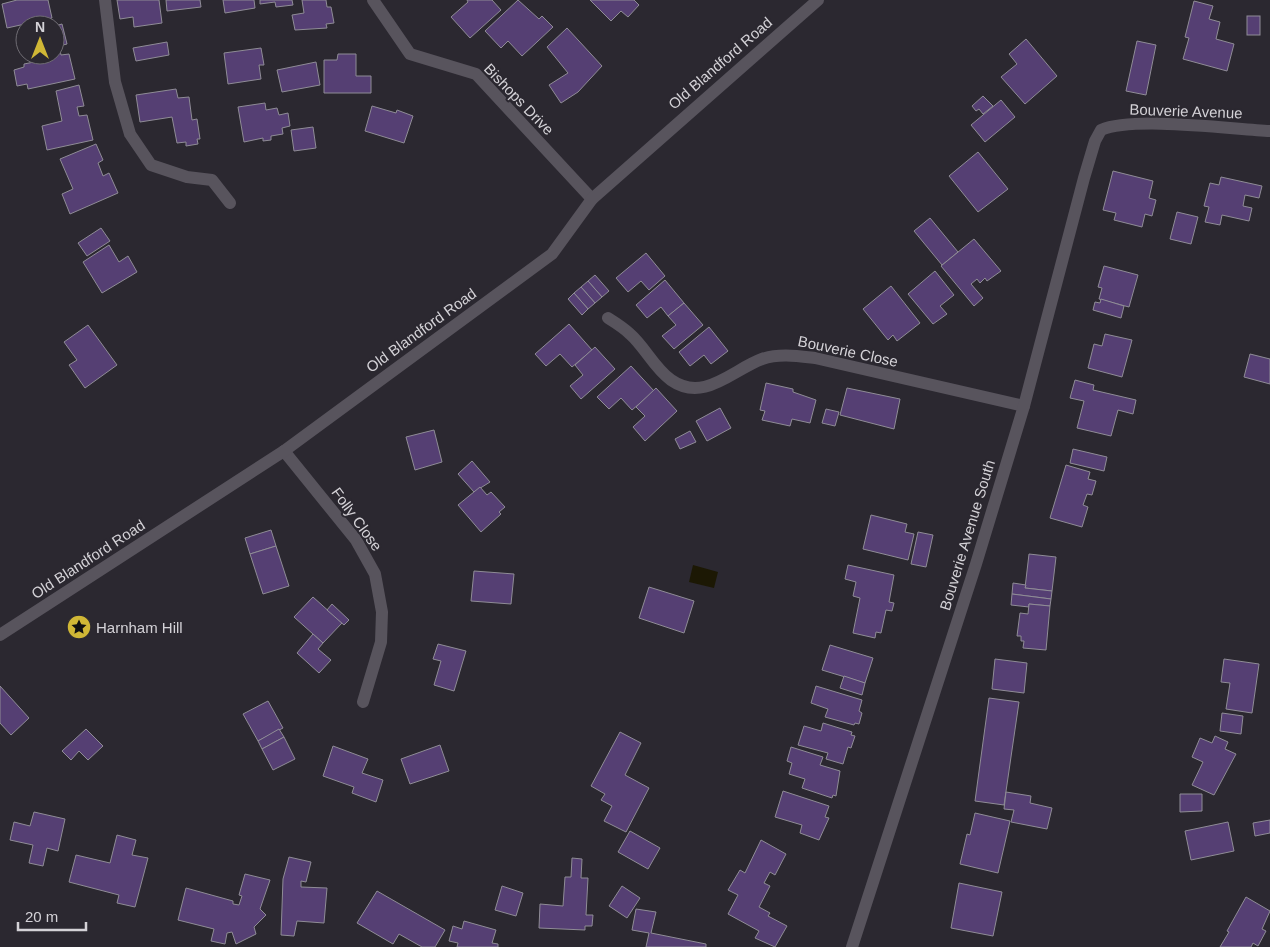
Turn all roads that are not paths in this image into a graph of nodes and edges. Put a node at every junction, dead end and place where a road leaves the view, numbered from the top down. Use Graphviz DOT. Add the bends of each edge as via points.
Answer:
graph roads {
  1 [pos="106,0"];
  2 [pos="372,0"];
  3 [pos="818,0"];
  4 [pos="1101,130"];
  5 [pos="1270,131"];
  6 [pos="592,199"];
  7 [pos="230,203"];
  8 [pos="608,318"];
  9 [pos="1024,406"];
  10 [pos="284,451"];
  11 [pos="0,635"];
  12 [pos="363,702"];
  13 [pos="852,947"];
  1 -- 7 [label="street" via="116,82 130,134 151,165 186,177 212,180"];
  2 -- 6 [label="street, Bishops Drive" via="410,54 476,74"];
  3 -- 6 [label="street, Old Blandford Road"];
  4 -- 5 [label="street, Bouverie Avenue" via="1111,126 1140,125"];
  4 -- 9 [label="street, Bouverie Avenue South" via="1087,169"];
  6 -- 10 [label="street, Old Blandford Road" via="552,254"];
  8 -- 9 [label="street, Bouverie Close" via="630,334 670,380 692,388 716,384 763,358 787,355 815,358"];
  9 -- 13 [label="street, Bouverie Avenue South"];
  10 -- 11 [label="street, Old Blandford Road"];
  10 -- 12 [label="street, Folly Close" via="356,540 375,574 382,612 381,642"];
}
